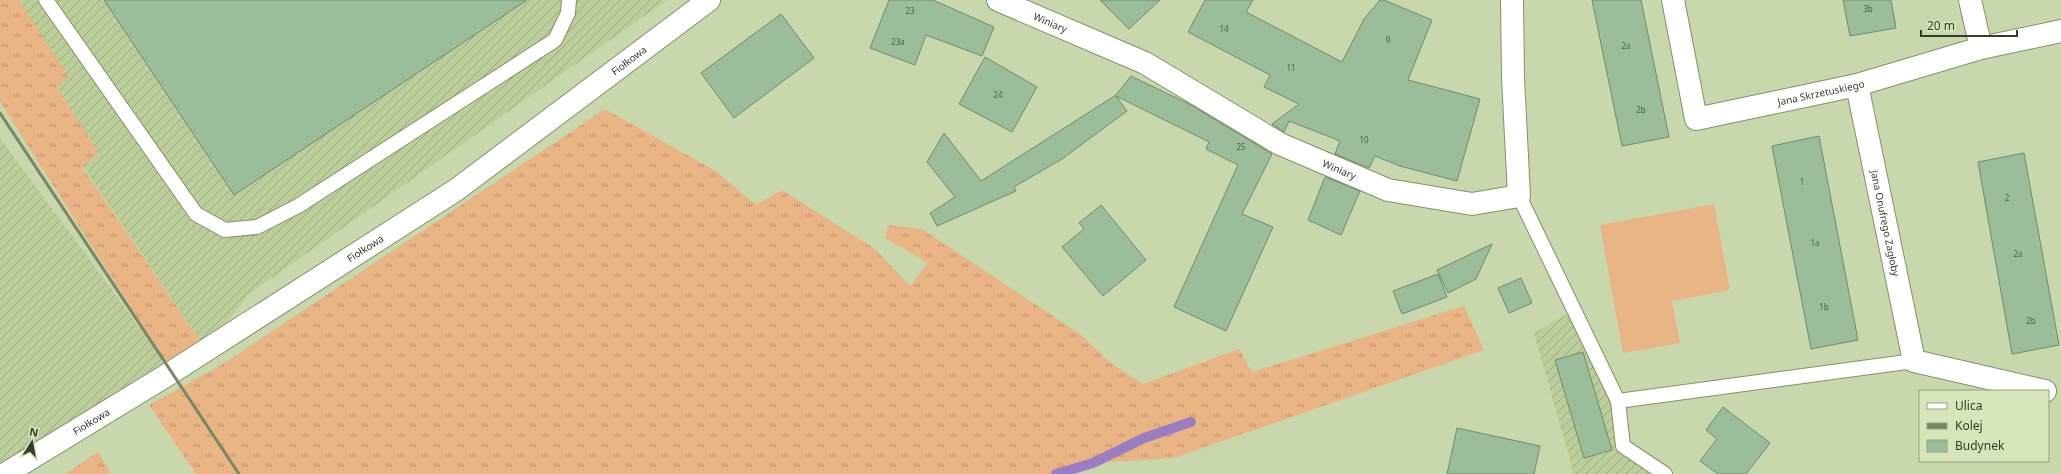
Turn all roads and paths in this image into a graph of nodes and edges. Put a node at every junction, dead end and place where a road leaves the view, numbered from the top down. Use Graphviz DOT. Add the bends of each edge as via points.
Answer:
graph roads {
  1 [pos="46,0"];
  2 [pos="570,0"];
  3 [pos="709,0"];
  4 [pos="998,0"];
  5 [pos="1512,0"];
  6 [pos="1673,0"];
  7 [pos="1970,0"];
  8 [pos="2061,31"];
  9 [pos="1981,48"];
  10 [pos="1857,84"];
  11 [pos="1519,196"];
  12 [pos="1914,361"];
  13 [pos="2041,390"];
  14 [pos="2049,392"];
  15 [pos="2061,395"];
  16 [pos="1618,401"];
  17 [pos="5,474"];
  18 [pos="1665,474"];
  1 -- 2 [label="lane" via="196,214 225,230 257,227 298,206 555,40 568,13"];
  3 -- 17 [label="street, Fiołkowa" via="456,190 172,372"];
  4 -- 11 [label="street, Winiary" via="1145,63 1280,144 1388,190 1472,204"];
  5 -- 11 [label="street"];
  6 -- 10 [label="street, Jana Skrzetuskiego" via="1696,119"];
  7 -- 9 [label="street"];
  8 -- 9 [label="street, Jana Skrzetuskiego"];
  9 -- 10 [label="street, Jana Skrzetuskiego"];
  10 -- 12 [label="street, Jana Onufrego Zagłoby"];
  11 -- 16 [label="lane"];
  12 -- 13 [label="street"];
  12 -- 16 [label="lane"];
  14 -- 15 [label="street"];
  16 -- 18 [label="lane" via="1623,446"];
}
